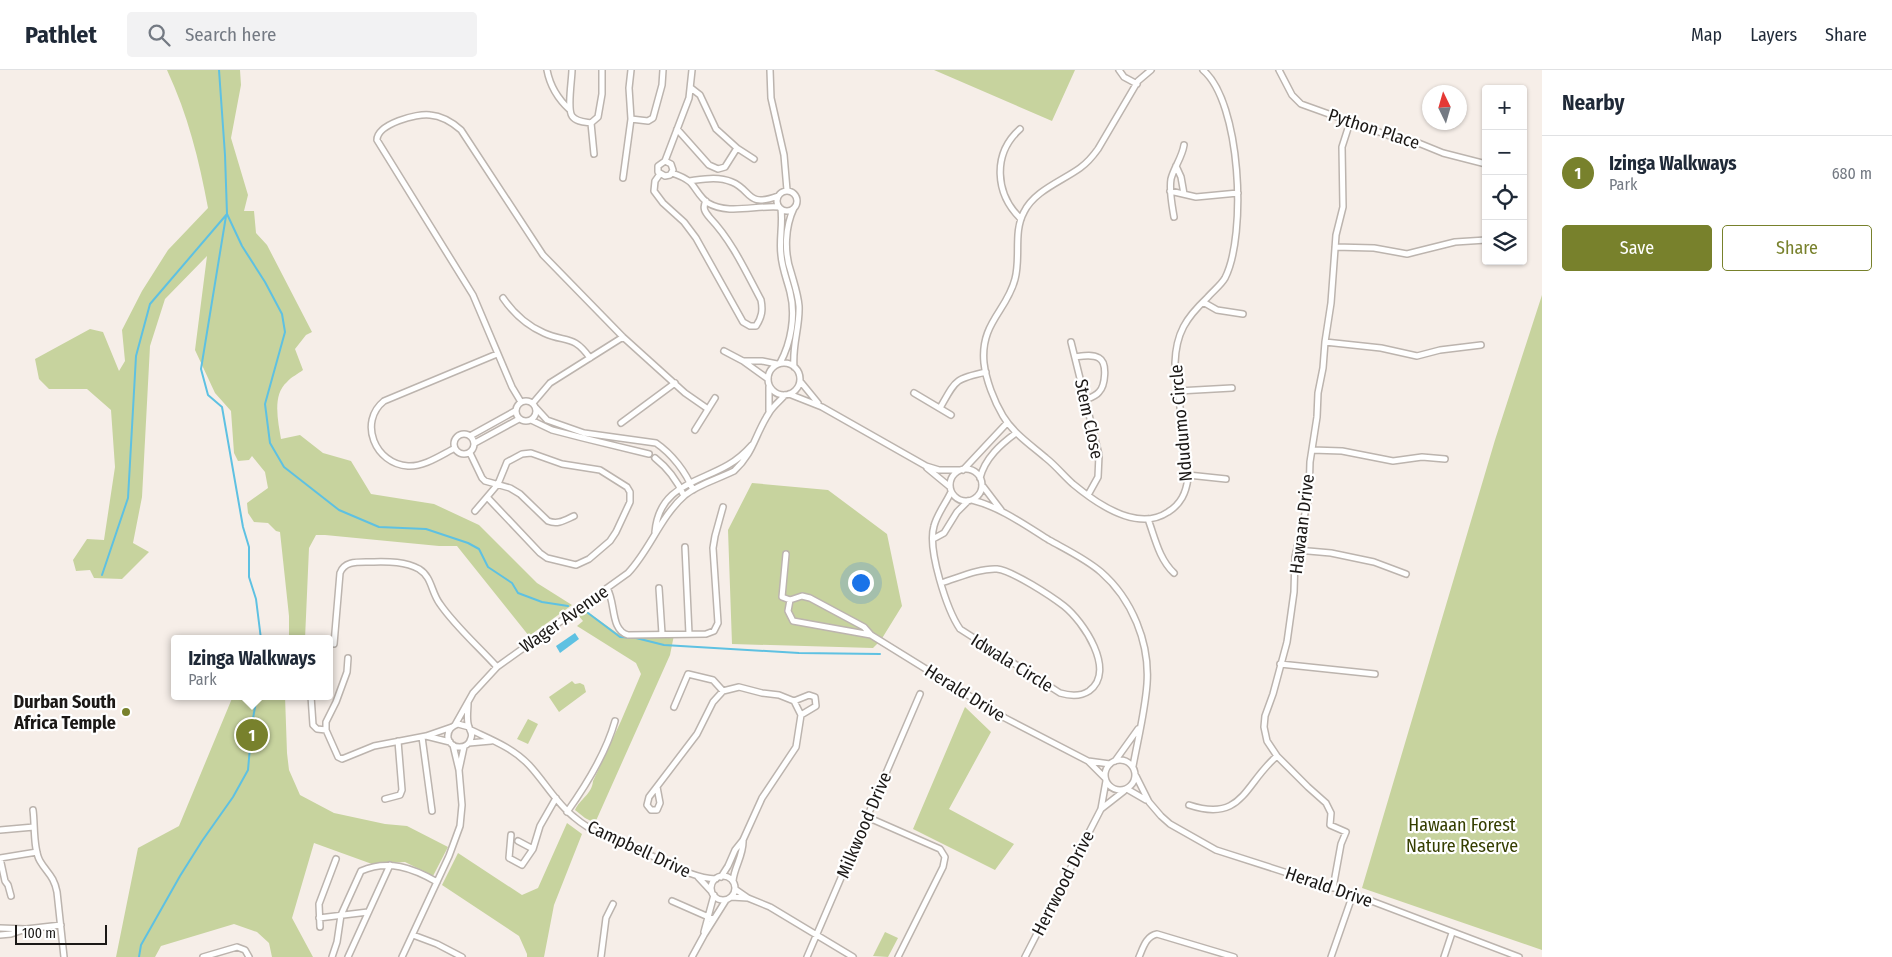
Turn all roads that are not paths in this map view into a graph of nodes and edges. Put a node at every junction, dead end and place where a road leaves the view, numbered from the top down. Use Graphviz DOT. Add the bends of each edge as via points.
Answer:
graph roads {
  1 [pos="546,70"];
  2 [pos="572,70"];
  3 [pos="602,70"];
  4 [pos="631,70"];
  5 [pos="663,70"];
  6 [pos="692,70"];
  7 [pos="770,70"];
  8 [pos="1119,70"];
  9 [pos="1150,70"];
  10 [pos="1203,70"];
  11 [pos="1279,70"];
  12 [pos="1136,84"];
  13 [pos="691,88"];
  14 [pos="570,110"];
  15 [pos="631,119"];
  16 [pos="1350,122"];
  17 [pos="591,123"];
  18 [pos="677,129"];
  19 [pos="1020,129"];
  20 [pos="1184,145"];
  21 [pos="737,148"];
  22 [pos="594,154"];
  23 [pos="754,159"];
  24 [pos="665,161"];
  25 [pos="1482,163"];
  26 [pos="1176,166"];
  27 [pos="672,173"];
  28 [pos="660,174"];
  29 [pos="624,178"];
  30 [pos="689,181"];
  31 [pos="787,190"];
  32 [pos="1170,191"];
  33 [pos="1238,193"];
  34 [pos="1184,194"];
  35 [pos="778,196"];
  36 [pos="706,201"];
  37 [pos="780,208"];
  38 [pos="794,208"];
  39 [pos="1174,216"];
  40 [pos="1021,218"];
  41 [pos="1482,240"];
  42 [pos="1335,247"];
  43 [pos="503,298"];
  44 [pos="1202,302"];
  45 [pos="1243,314"];
  46 [pos="623,337"];
  47 [pos="1071,342"];
  48 [pos="1325,342"];
  49 [pos="1481,346"];
  50 [pos="724,351"];
  51 [pos="497,354"];
  52 [pos="1075,357"];
  53 [pos="590,358"];
  54 [pos="743,361"];
  55 [pos="779,364"];
  56 [pos="794,367"];
  57 [pos="986,372"];
  58 [pos="800,381"];
  59 [pos="768,382"];
  60 [pos="675,384"];
  61 [pos="1232,388"];
  62 [pos="1178,391"];
  63 [pos="914,393"];
  64 [pos="787,394"];
  65 [pos="715,398"];
  66 [pos="1085,400"];
  67 [pos="521,402"];
  68 [pos="534,405"];
  69 [pos="822,407"];
  70 [pos="940,408"];
  71 [pos="708,409"];
  72 [pos="769,411"];
  73 [pos="515,412"];
  74 [pos="951,415"];
  75 [pos="519,419"];
  76 [pos="531,420"];
  77 [pos="621,423"];
  78 [pos="1007,423"];
  79 [pos="695,430"];
  80 [pos="1016,433"];
  81 [pos="470,436"];
  82 [pos="754,442"];
  83 [pos="475,443"];
  84 [pos="455,448"];
  85 [pos="1312,450"];
  86 [pos="470,453"];
  87 [pos="649,454"];
  88 [pos="655,458"];
  89 [pos="1445,459"];
  90 [pos="926,466"];
  91 [pos="961,470"];
  92 [pos="1188,475"];
  93 [pos="1226,479"];
  94 [pos="690,482"];
  95 [pos="981,482"];
  96 [pos="498,484"];
  97 [pos="680,488"];
  98 [pos="693,490"];
  99 [pos="951,490"];
  100 [pos="1088,495"];
  101 [pos="487,496"];
  102 [pos="684,496"];
  103 [pos="970,501"];
  104 [pos="723,507"];
  105 [pos="475,511"];
  106 [pos="1003,513"];
  107 [pos="574,516"];
  108 [pos="1148,519"];
  109 [pos="655,532"];
  110 [pos="933,539"];
  111 [pos="685,546"];
  112 [pos="1296,550"];
  113 [pos="786,554"];
  114 [pos="1174,573"];
  115 [pos="1406,574"];
  116 [pos="942,583"];
  117 [pos="607,588"];
  118 [pos="658,588"];
  119 [pos="790,600"];
  120 [pos="662,634"];
  121 [pos="689,634"];
  122 [pos="871,635"];
  123 [pos="334,644"];
  124 [pos="348,658"];
  125 [pos="1280,664"];
  126 [pos="497,667"];
  127 [pos="1375,674"];
  128 [pos="724,691"];
  129 [pos="920,694"];
  130 [pos="311,700"];
  131 [pos="794,701"];
  132 [pos="468,703"];
  133 [pos="674,707"];
  134 [pos="801,715"];
  135 [pos="615,721"];
  136 [pos="1140,724"];
  137 [pos="453,726"];
  138 [pos="470,729"];
  139 [pos="326,730"];
  140 [pos="424,736"];
  141 [pos="398,741"];
  142 [pos="494,741"];
  143 [pos="451,743"];
  144 [pos="467,745"];
  145 [pos="1277,756"];
  146 [pos="1088,761"];
  147 [pos="1112,762"];
  148 [pos="1133,766"];
  149 [pos="458,770"];
  150 [pos="1136,776"];
  151 [pos="1105,780"];
  152 [pos="657,787"];
  153 [pos="1126,790"];
  154 [pos="556,798"];
  155 [pos="385,799"];
  156 [pos="1149,802"];
  157 [pos="1189,805"];
  158 [pos="1101,809"];
  159 [pos="33,810"];
  160 [pos="432,811"];
  161 [pos="568,812"];
  162 [pos="867,817"];
  163 [pos="34,826"];
  164 [pos="0,830"];
  165 [pos="511,834"];
  166 [pos="743,840"];
  167 [pos="518,841"];
  168 [pos="533,849"];
  169 [pos="37,852"];
  170 [pos="0,858"];
  171 [pos="336,859"];
  172 [pos="390,865"];
  173 [pos="698,876"];
  174 [pos="718,878"];
  175 [pos="437,882"];
  176 [pos="733,882"];
  177 [pos="1333,888"];
  178 [pos="735,889"];
  179 [pos="713,893"];
  180 [pos="1353,894"];
  181 [pos="11,896"];
  182 [pos="748,898"];
  183 [pos="728,899"];
  184 [pos="672,901"];
  185 [pos="613,904"];
  186 [pos="368,912"];
  187 [pos="341,915"];
  188 [pos="319,918"];
  189 [pos="711,918"];
  190 [pos="61,926"];
  191 [pos="320,927"];
  192 [pos="0,928"];
  193 [pos="26,929"];
  194 [pos="1452,933"];
  195 [pos="0,935"];
  196 [pos="413,935"];
  197 [pos="818,935"];
  198 [pos="64,957"];
  199 [pos="203,957"];
  200 [pos="249,957"];
  201 [pos="332,957"];
  202 [pos="348,957"];
  203 [pos="402,957"];
  204 [pos="462,957"];
  205 [pos="601,957"];
  206 [pos="692,957"];
  207 [pos="807,957"];
  208 [pos="853,957"];
  209 [pos="898,957"];
  210 [pos="1025,957"];
  211 [pos="1139,957"];
  212 [pos="1234,957"];
  213 [pos="1331,957"];
  214 [pos="1444,957"];
  215 [pos="1519,957"];
  1 -- 14 [label="street" via="560,101"];
  2 -- 14 [label="street"];
  3 -- 17 [label="street" via="598,117"];
  4 -- 15 [label="street"];
  5 -- 15 [label="street" via="653,118 648,121"];
  6 -- 13 [label="street"];
  7 -- 31 [label="street" via="771,98 784,156"];
  8 -- 12 [label="street"];
  9 -- 12 [label="street, Ndudumo Circle"];
  10 -- 33 [label="street, Ndudumo Circle" via="1215,82 1228,118"];
  11 -- 16 [label="street, Python Place" via="1300,104"];
  12 -- 40 [label="street, Ndudumo Circle" via="1090,159 1035,198"];
  13 -- 18 [label="street"];
  13 -- 21 [label="street" via="700,95 716,129"];
  14 -- 17 [label="street" via="579,121"];
  15 -- 29 [label="street"];
  16 -- 25 [label="street, Python Place"];
  16 -- 42 [label="street, Hawaan Drive" via="1342,147 1344,199"];
  17 -- 22 [label="street"];
  18 -- 21 [label="street" via="709,165 718,169 725,167"];
  18 -- 24 [label="street"];
  19 -- 40 [label="street" via="1005,147 1001,176 1009,205"];
  20 -- 26 [label="street"];
  21 -- 23 [label="street"];
  24 -- 27 [label="street" via="673,166"];
  24 -- 28 [label="street" via="658,166"];
  26 -- 32 [label="street"];
  26 -- 34 [label="street"];
  27 -- 28 [label="street"];
  27 -- 30 [label="street"];
  28 -- 36 [label="street" via="655,181 654,192 696,238 743,322 756,326 760,320 762,300 722,231 704,211"];
  30 -- 35 [label="street" via="724,179 735,183 750,198 767,200"];
  30 -- 36 [label="street"];
  31 -- 35 [label="street"];
  31 -- 38 [label="street" via="796,197"];
  32 -- 34 [label="street"];
  32 -- 39 [label="street"];
  33 -- 34 [label="street" via="1196,197"];
  33 -- 44 [label="street, Ndudumo Circle" via="1229,268 1218,286"];
  35 -- 37 [label="street"];
  36 -- 37 [label="street" via="728,209"];
  37 -- 38 [label="street" via="789,211"];
  37 -- 55 [label="street" via="780,256 793,313 787,348"];
  38 -- 56 [label="street" via="789,222 787,251 799,304 799,323 793,347"];
  40 -- 57 [label="street, Ndudumo Circle" via="1017,270 987,334 984,348"];
  41 -- 42 [label="street" via="1455,242 1407,254 1374,248"];
  42 -- 48 [label="street, Hawaan Drive"];
  43 -- 53 [label="street" via="512,311 528,324 557,338 575,342"];
  44 -- 45 [label="street" via="1222,312"];
  44 -- 62 [label="street, Ndudumo Circle" via="1189,316 1175,348"];
  46 -- 51 [label="street" via="543,255 461,130 438,116 419,114 406,118 381,130 377,140 472,296"];
  46 -- 53 [label="street"];
  46 -- 60 [label="street"];
  47 -- 52 [label="street, Stem Close"];
  48 -- 49 [label="street" via="1388,349 1410,356"];
  48 -- 85 [label="street, Hawaan Drive"];
  50 -- 54 [label="street"];
  51 -- 67 [label="street"];
  51 -- 84 [label="street" via="384,401 370,421 372,436 379,450 402,465 423,464"];
  52 -- 66 [label="street, Stem Close"];
  52 -- 66 [label="street" via="1093,356 1104,364 1102,388"];
  53 -- 68 [label="street" via="550,383"];
  54 -- 55 [label="street"];
  54 -- 59 [label="street"];
  55 -- 56 [label="street"];
  55 -- 59 [label="street" via="770,370"];
  56 -- 58 [label="street"];
  57 -- 70 [label="street" via="957,381"];
  57 -- 78 [label="street, Ndudumo Circle"];
  58 -- 64 [label="street" via="796,389"];
  58 -- 69 [label="street"];
  59 -- 64 [label="street" via="775,392"];
  59 -- 72 [label="street"];
  60 -- 71 [label="street"];
  60 -- 77 [label="street"];
  61 -- 62 [label="street"];
  62 -- 92 [label="street, Ndudumo Circle"];
  63 -- 70 [label="street"];
  64 -- 69 [label="street"];
  64 -- 72 [label="street"];
  65 -- 71 [label="street"];
  66 -- 100 [label="street, Stem Close" via="1100,462 1098,476"];
  67 -- 68 [label="street"];
  67 -- 73 [label="street"];
  68 -- 76 [label="street" via="535,416"];
  68 -- 94 [label="street" via="547,420 584,433 656,443 666,449"];
  69 -- 90 [label="street"];
  70 -- 74 [label="street"];
  71 -- 79 [label="street"];
  72 -- 82 [label="street"];
  73 -- 75 [label="street"];
  73 -- 81 [label="street"];
  75 -- 76 [label="street"];
  75 -- 83 [label="street"];
  76 -- 87 [label="street" via="552,430"];
  78 -- 80 [label="street, Ndudumo Circle"];
  78 -- 91 [label="street"];
  80 -- 95 [label="street" via="987,461"];
  80 -- 100 [label="street, Ndudumo Circle"];
  81 -- 83 [label="street"];
  81 -- 84 [label="street" via="459,435 454,442"];
  82 -- 94 [label="street, Wager Avenue" via="727,466"];
  82 -- 98 [label="street, Wager Avenue" via="748,457 734,470"];
  83 -- 86 [label="street"];
  84 -- 86 [label="street" via="461,454"];
  85 -- 89 [label="street" via="1342,451 1393,461 1422,457"];
  85 -- 112 [label="street, Hawaan Drive" via="1308,506"];
  86 -- 96 [label="street" via="482,478"];
  88 -- 97 [label="street" via="677,479"];
  90 -- 91 [label="street"];
  90 -- 99 [label="street"];
  91 -- 95 [label="street" via="976,472"];
  91 -- 99 [label="street" via="952,477"];
  92 -- 93 [label="street"];
  92 -- 108 [label="street, Ndudumo Circle" via="1184,497 1178,504 1166,514"];
  94 -- 97 [label="street, Wager Avenue"];
  94 -- 98 [label="street"];
  95 -- 103 [label="street" via="980,492"];
  95 -- 106 [label="street"];
  96 -- 101 [label="street"];
  96 -- 101 [label="street" via="507,462 531,453 562,464 600,470 627,487 630,502 610,542 576,565 547,558 540,553"];
  96 -- 107 [label="street" via="520,494 548,521 560,522"];
  97 -- 102 [label="street"];
  97 -- 109 [label="street, Wager Avenue" via="661,510"];
  98 -- 102 [label="street, Wager Avenue"];
  99 -- 103 [label="street" via="958,499"];
  99 -- 110 [label="street" via="934,525"];
  100 -- 108 [label="street, Ndudumo Circle" via="1118,514"];
  101 -- 105 [label="street"];
  102 -- 109 [label="street, Wager Avenue"];
  103 -- 106 [label="street" via="986,504"];
  103 -- 110 [label="street" via="957,512 944,532"];
  104 -- 121 [label="street" via="714,542 717,627 711,633"];
  106 -- 136 [label="street" via="1090,563 1122,596 1138,626 1146,658 1147,684"];
  108 -- 114 [label="street" via="1162,559"];
  109 -- 117 [label="street, Wager Avenue" via="628,574"];
  110 -- 116 [label="street, Idwala Circle" via="935,562"];
  111 -- 121 [label="street"];
  112 -- 115 [label="street" via="1374,562"];
  112 -- 125 [label="street, Hawaan Drive" via="1294,592"];
  113 -- 119 [label="street, Herald Drive" via="782,597"];
  116 -- 116 [label="street, Idwala Circle" via="956,623 974,639 1060,693 1080,695 1097,684 1100,666 1092,643 1064,606 998,569"];
  117 -- 120 [label="street" via="619,631 628,635"];
  117 -- 126 [label="street, Wager Avenue"];
  118 -- 120 [label="street"];
  119 -- 122 [label="street, Herald Drive" via="802,596 810,598 864,627"];
  119 -- 122 [label="street, Herald Drive" via="788,611 793,620"];
  120 -- 121 [label="street"];
  122 -- 146 [label="street, Herald Drive" via="1005,718"];
  123 -- 126 [label="street" via="340,573 344,565 391,562 420,570 430,579 441,606"];
  124 -- 139 [label="street" via="347,672 327,718"];
  125 -- 127 [label="street"];
  125 -- 145 [label="street, Hawaan Drive" via="1264,727 1267,742"];
  126 -- 132 [label="street, Wager Avenue"];
  128 -- 131 [label="street" via="739,687"];
  128 -- 133 [label="street" via="713,680 688,674"];
  128 -- 152 [label="street" via="713,702 697,734"];
  129 -- 162 [label="street, Milkwood Drive"];
  130 -- 139 [label="street" via="313,725"];
  131 -- 134 [label="street"];
  131 -- 134 [label="street" via="809,695 816,699 816,706"];
  132 -- 137 [label="street, Wager Avenue"];
  132 -- 138 [label="street"];
  134 -- 166 [label="street" via="796,747 762,798"];
  135 -- 161 [label="street" via="593,772"];
  136 -- 147 [label="street" via="1134,737"];
  136 -- 148 [label="street"];
  137 -- 138 [label="street" via="462,724"];
  137 -- 140 [label="street"];
  137 -- 143 [label="street" via="448,734"];
  138 -- 142 [label="street, Campbell Drive"];
  138 -- 144 [label="street" via="472,737"];
  139 -- 141 [label="street" via="338,757 342,759"];
  140 -- 141 [label="street"];
  140 -- 143 [label="street"];
  140 -- 160 [label="street"];
  141 -- 155 [label="street" via="402,790 400,795"];
  142 -- 144 [label="street"];
  142 -- 154 [label="street, Campbell Drive" via="528,764"];
  143 -- 144 [label="street" via="458,747"];
  143 -- 149 [label="street"];
  144 -- 149 [label="street"];
  145 -- 157 [label="street" via="1242,799 1217,810"];
  145 -- 177 [label="street, Hawaan Drive" via="1326,803 1331,813 1330,825 1346,832"];
  146 -- 147 [label="street, Herald Drive"];
  146 -- 151 [label="street, Herald Drive"];
  147 -- 148 [label="street" via="1125,760"];
  147 -- 151 [label="street" via="1105,773"];
  148 -- 150 [label="street"];
  149 -- 175 [label="street" via="462,805 460,826"];
  150 -- 153 [label="street"];
  150 -- 156 [label="street, Herald Drive"];
  151 -- 153 [label="street" via="1116,790"];
  151 -- 158 [label="street, Herrwood Drive"];
  153 -- 156 [label="street, Herald Drive"];
  153 -- 158 [label="street, Herrwood Drive"];
  154 -- 161 [label="street, Campbell Drive"];
  154 -- 168 [label="street" via="540,826"];
  156 -- 177 [label="street, Herald Drive" via="1170,824 1216,850"];
  158 -- 210 [label="street, Herrwood Drive"];
  159 -- 163 [label="street"];
  161 -- 173 [label="street, Campbell Drive" via="596,832"];
  162 -- 197 [label="street, Milkwood Drive"];
  162 -- 209 [label="street" via="940,849 945,857"];
  163 -- 164 [label="street"];
  163 -- 169 [label="street"];
  165 -- 168 [label="street" via="509,856 514,861 524,864"];
  166 -- 174 [label="street"];
  166 -- 176 [label="street"];
  167 -- 168 [label="street"];
  169 -- 170 [label="street"];
  169 -- 190 [label="street" via="55,883"];
  170 -- 181 [label="street"];
  171 -- 188 [label="street" via="319,904"];
  172 -- 175 [label="street" via="406,866"];
  172 -- 186 [label="street"];
  172 -- 187 [label="street" via="361,871"];
  173 -- 174 [label="street"];
  173 -- 179 [label="street"];
  174 -- 176 [label="street" via="728,877"];
  174 -- 179 [label="street" via="712,885"];
  175 -- 196 [label="street"];
  176 -- 178 [label="street"];
  177 -- 180 [label="street, Herald Drive"];
  178 -- 182 [label="street"];
  178 -- 183 [label="street"];
  179 -- 183 [label="street" via="719,899"];
  179 -- 189 [label="street"];
  180 -- 194 [label="street, Herald Drive"];
  180 -- 213 [label="street"];
  182 -- 183 [label="street"];
  182 -- 197 [label="street"];
  183 -- 189 [label="street"];
  184 -- 189 [label="street"];
  185 -- 205 [label="street" via="606,918"];
  186 -- 187 [label="street"];
  186 -- 202 [label="street"];
  187 -- 188 [label="street"];
  187 -- 201 [label="street"];
  188 -- 191 [label="street"];
  189 -- 206 [label="street"];
  190 -- 193 [label="street"];
  190 -- 198 [label="street"];
  192 -- 193 [label="street"];
  193 -- 195 [label="street"];
  194 -- 214 [label="street"];
  194 -- 215 [label="street, Herald Drive"];
  196 -- 203 [label="street"];
  196 -- 204 [label="street"];
  197 -- 207 [label="street, Milkwood Drive"];
  197 -- 208 [label="street"];
  199 -- 200 [label="street" via="237,947 245,950"];
  211 -- 212 [label="street" via="1148,939 1156,934"];
}
